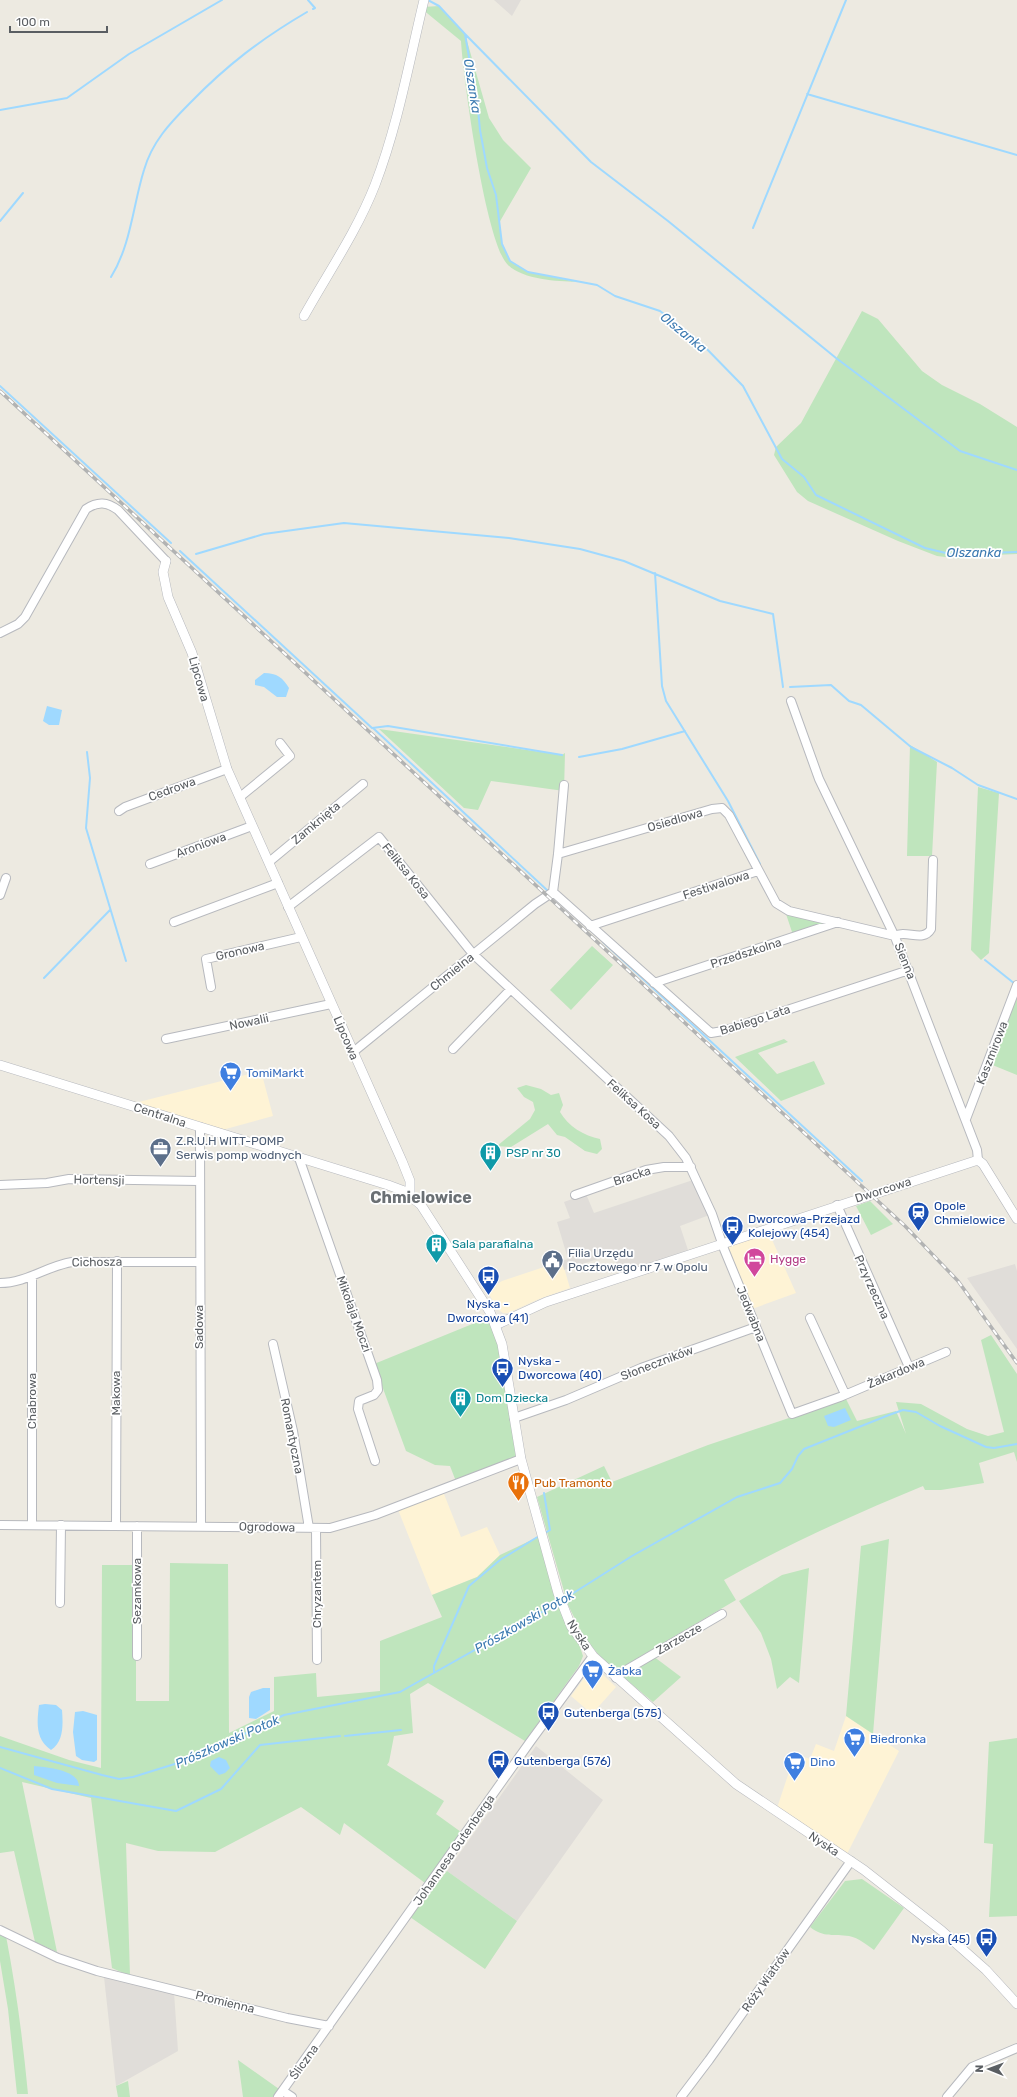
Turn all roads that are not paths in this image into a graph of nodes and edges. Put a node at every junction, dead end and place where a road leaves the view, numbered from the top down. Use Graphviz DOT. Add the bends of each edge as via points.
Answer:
graph roads {
  1 [pos="423,4"];
  2 [pos="304,316"];
  3 [pos="166,561"];
  4 [pos="0,633"];
  5 [pos="791,701"];
  6 [pos="280,744"];
  7 [pos="227,769"];
  8 [pos="363,784"];
  9 [pos="564,785"];
  10 [pos="240,797"];
  11 [pos="119,811"];
  12 [pos="252,826"];
  13 [pos="558,854"];
  14 [pos="932,860"];
  15 [pos="269,862"];
  16 [pos="150,864"];
  17 [pos="758,871"];
  18 [pos="6,878"];
  19 [pos="278,883"];
  20 [pos="553,892"];
  21 [pos="0,895"];
  22 [pos="288,907"];
  23 [pos="174,922"];
  24 [pos="838,922"];
  25 [pos="590,926"];
  26 [pos="895,936"];
  27 [pos="301,937"];
  28 [pos="473,954"];
  29 [pos="909,970"];
  30 [pos="654,983"];
  31 [pos="1017,986"];
  32 [pos="211,987"];
  33 [pos="510,990"];
  34 [pos="331,1004"];
  35 [pos="166,1039"];
  36 [pos="453,1049"];
  37 [pos="352,1053"];
  38 [pos="0,1065"];
  39 [pos="966,1119"];
  40 [pos="200,1128"];
  41 [pos="299,1158"];
  42 [pos="978,1160"];
  43 [pos="691,1167"];
  44 [pos="199,1181"];
  45 [pos="0,1185"];
  46 [pos="410,1194"];
  47 [pos="574,1195"];
  48 [pos="837,1206"];
  49 [pos="1017,1220"];
  50 [pos="722,1244"];
  51 [pos="117,1262"];
  52 [pos="199,1262"];
  53 [pos="32,1276"];
  54 [pos="0,1283"];
  55 [pos="810,1318"];
  56 [pos="496,1326"];
  57 [pos="756,1327"];
  58 [pos="273,1344"];
  59 [pos="946,1352"];
  60 [pos="909,1367"];
  61 [pos="845,1394"];
  62 [pos="514,1418"];
  63 [pos="521,1459"];
  64 [pos="375,1461"];
  65 [pos="0,1525"];
  66 [pos="32,1525"];
  67 [pos="61,1525"];
  68 [pos="116,1525"];
  69 [pos="136,1526"];
  70 [pos="200,1526"];
  71 [pos="312,1528"];
  72 [pos="60,1602"];
  73 [pos="722,1614"];
  74 [pos="137,1656"];
  75 [pos="593,1656"];
  76 [pos="317,1660"];
  77 [pos="616,1678"];
  78 [pos="851,1861"];
  79 [pos="0,1930"];
  80 [pos="1017,2004"];
  81 [pos="329,2026"];
  82 [pos="1017,2048"];
  83 [pos="281,2094"];
  84 [pos="292,2097"];
  85 [pos="681,2097"];
  86 [pos="947,2097"];
  1 -- 2 [label="street" via="399,112 374,186"];
  3 -- 4 [label="street" via="118,510 110,504 93,504 86,509 25,618"];
  3 -- 7 [label="street, Lipcowa" via="163,572 168,597 192,653"];
  5 -- 26 [label="street, Sienna" via="819,780"];
  6 -- 10 [label="street" via="290,756"];
  7 -- 10 [label="street, Lipcowa"];
  7 -- 11 [label="street, Cedrowa"];
  8 -- 15 [label="street, Zamknięta"];
  9 -- 13 [label="street"];
  10 -- 12 [label="street, Lipcowa"];
  12 -- 15 [label="street, Lipcowa"];
  12 -- 16 [label="street, Aroniowa"];
  13 -- 17 [label="street, Osiedlowa" via="719,808 724,809 729,815"];
  13 -- 20 [label="street"];
  14 -- 26 [label="street, Festiwalowa" via="931,929 923,936 899,933"];
  15 -- 19 [label="street, Lipcowa"];
  17 -- 24 [label="street, Festiwalowa" via="779,906"];
  17 -- 25 [label="street, Festiwalowa"];
  18 -- 21 [label="street"];
  19 -- 22 [label="street, Lipcowa"];
  19 -- 23 [label="street"];
  20 -- 25 [label="street, Babiego Lata"];
  20 -- 28 [label="street, Chmielna"];
  22 -- 27 [label="street, Lipcowa"];
  22 -- 28 [label="street, Feliksa Kosa" via="379,838"];
  24 -- 26 [label="street, Festiwalowa"];
  24 -- 30 [label="street, Przedszkolna"];
  25 -- 30 [label="street, Babiego Lata"];
  26 -- 29 [label="street, Sienna"];
  27 -- 32 [label="street, Gronowa" via="206,959"];
  27 -- 34 [label="street, Lipcowa"];
  28 -- 33 [label="street, Feliksa Kosa"];
  28 -- 37 [label="street, Chmielna"];
  29 -- 30 [label="street, Babiego Lata" via="711,1033"];
  29 -- 39 [label="street, Sienna"];
  31 -- 39 [label="street, Kaszmirowa"];
  33 -- 36 [label="street"];
  33 -- 43 [label="street, Feliksa Kosa" via="670,1136 682,1150"];
  34 -- 35 [label="street, Nowalii"];
  34 -- 37 [label="street, Lipcowa"];
  37 -- 46 [label="street, Lipcowa" via="410,1181"];
  38 -- 40 [label="street, Centralna"];
  39 -- 42 [label="street, Sienna"];
  40 -- 41 [label="street, Centralna"];
  40 -- 44 [label="street, Sadowa"];
  41 -- 46 [label="street, Centralna"];
  41 -- 64 [label="street, Mikołaja Moczi" via="377,1380 378,1390 374,1395 359,1401 358,1409"];
  42 -- 48 [label="street, Dworcowa"];
  42 -- 49 [label="street, Sienna" via="983,1164"];
  43 -- 47 [label="street, Bracka" via="646,1170"];
  43 -- 50 [label="street, Feliksa Kosa"];
  44 -- 45 [label="street, Hortensji" via="69,1179 47,1183"];
  44 -- 52 [label="street, Sadowa"];
  46 -- 56 [label="street, Nyska" via="426,1212 484,1300"];
  48 -- 50 [label="street, Dworcowa"];
  48 -- 60 [label="street, Przyrzeczna"];
  50 -- 56 [label="street, Dworcowa" via="537,1305"];
  50 -- 57 [label="street, Jedwabna"];
  51 -- 52 [label="street, Cichosza"];
  51 -- 53 [label="street, Cichosza" via="72,1262"];
  51 -- 68 [label="street, Makowa"];
  52 -- 70 [label="street, Sadowa"];
  53 -- 54 [label="street, Cichosza" via="19,1281"];
  53 -- 66 [label="street, Chabrowa"];
  55 -- 61 [label="street"];
  56 -- 62 [label="street, Nyska" via="506,1360"];
  57 -- 61 [label="street, Jedwabna" via="792,1414"];
  57 -- 62 [label="street, Słoneczników" via="641,1368 566,1400"];
  58 -- 71 [label="street, Romantyczna"];
  59 -- 60 [label="street, Żakardowa"];
  60 -- 61 [label="street, Żakardowa"];
  62 -- 63 [label="street, Nyska"];
  63 -- 71 [label="street, Ogrodowa" via="343,1526"];
  63 -- 75 [label="street, Nyska" via="561,1601 571,1626"];
  65 -- 66 [label="street, Ogrodowa"];
  66 -- 67 [label="street, Ogrodowa"];
  67 -- 68 [label="street, Ogrodowa"];
  67 -- 72 [label="street"];
  68 -- 69 [label="street, Ogrodowa"];
  69 -- 70 [label="street, Ogrodowa"];
  69 -- 74 [label="street, Sezamkowa"];
  70 -- 71 [label="street, Ogrodowa"];
  71 -- 76 [label="street, Chryzantem"];
  73 -- 77 [label="street, Zarzecze"];
  75 -- 77 [label="street, Nyska"];
  75 -- 81 [label="street, Johannesa Gutenberga"];
  77 -- 78 [label="street, Nyska" via="736,1784"];
  78 -- 80 [label="street, Nyska" via="967,1952"];
  78 -- 85 [label="street, Róży Wiatrów"];
  79 -- 81 [label="street, Promienna" via="58,1958 97,1970 287,2018"];
  81 -- 83 [label="street, Śliczna"];
  82 -- 86 [label="street" via="972,2067"];
  83 -- 84 [label="street"];
}
